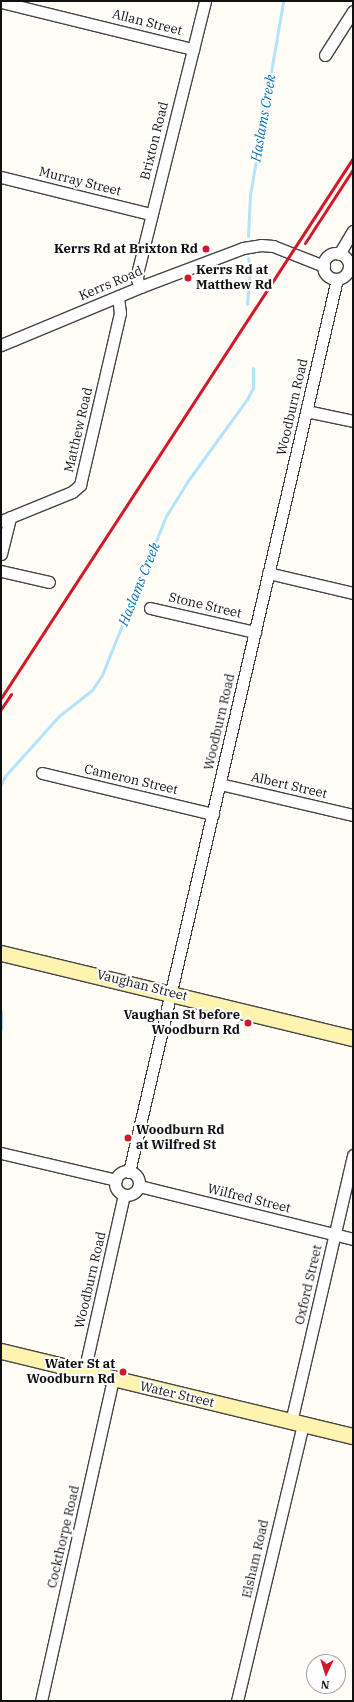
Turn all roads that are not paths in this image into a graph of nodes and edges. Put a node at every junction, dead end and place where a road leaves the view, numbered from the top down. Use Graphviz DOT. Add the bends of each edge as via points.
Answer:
graph roads {
  1 [pos="204,1"];
  2 [pos="1,2"];
  3 [pos="353,11"];
  4 [pos="193,49"];
  5 [pos="325,55"];
  6 [pos="1,177"];
  7 [pos="151,214"];
  8 [pos="353,231"];
  9 [pos="339,254"];
  10 [pos="324,266"];
  11 [pos="351,269"];
  12 [pos="337,279"];
  13 [pos="140,287"];
  14 [pos="118,296"];
  15 [pos="1,345"];
  16 [pos="306,411"];
  17 [pos="353,421"];
  18 [pos="5,519"];
  19 [pos="1,554"];
  20 [pos="1,571"];
  21 [pos="268,573"];
  22 [pos="49,582"];
  23 [pos="353,593"];
  24 [pos="150,608"];
  25 [pos="255,632"];
  26 [pos="42,773"];
  27 [pos="220,784"];
  28 [pos="213,814"];
  29 [pos="353,815"];
  30 [pos="1,953"];
  31 [pos="172,994"];
  32 [pos="353,1038"];
  33 [pos="1,1153"];
  34 [pos="353,1155"];
  35 [pos="129,1172"];
  36 [pos="116,1180"];
  37 [pos="139,1186"];
  38 [pos="124,1195"];
  39 [pos="335,1234"];
  40 [pos="353,1238"];
  41 [pos="1,1351"];
  42 [pos="84,1372"];
  43 [pos="113,1379"];
  44 [pos="297,1423"];
  45 [pos="353,1436"];
  46 [pos="41,1701"];
  47 [pos="237,1701"];
  1 -- 4 [label="street, Brixton Road"];
  2 -- 4 [label="street, Allan Street"];
  3 -- 5 [label="street"];
  4 -- 7 [label="street, Brixton Road"];
  6 -- 7 [label="street, Murray Street"];
  7 -- 13 [label="street, Brixton Road" via="138,270 137,279"];
  8 -- 9 [label="street"];
  9 -- 10 [label="street" via="328,256"];
  9 -- 11 [label="street" via="346,258"];
  10 -- 12 [label="street" via="326,274"];
  10 -- 13 [label="street, Kerrs Road" via="280,248 249,246"];
  11 -- 12 [label="street"];
  12 -- 16 [label="street, Woodburn Road"];
  13 -- 14 [label="street, Kerrs Road"];
  14 -- 15 [label="street, Kerrs Road"];
  14 -- 18 [label="street, Matthew Road" via="120,313 80,485 72,492"];
  16 -- 17 [label="street"];
  16 -- 21 [label="street, Woodburn Road"];
  18 -- 19 [label="street"];
  20 -- 22 [label="street"];
  21 -- 23 [label="street"];
  21 -- 25 [label="street, Woodburn Road"];
  24 -- 25 [label="street, Stone Street"];
  25 -- 27 [label="street, Woodburn Road"];
  26 -- 28 [label="street, Cameron Street"];
  27 -- 28 [label="street, Woodburn Road"];
  27 -- 29 [label="street, Albert Street"];
  28 -- 31 [label="street, Woodburn Road"];
  30 -- 31 [label="main road, Vaughan Street"];
  31 -- 32 [label="main road, Vaughan Street"];
  31 -- 35 [label="street, Woodburn Road"];
  33 -- 36 [label="street"];
  34 -- 39 [label="street, Oxford Street"];
  35 -- 36 [label="street" via="122,1173"];
  35 -- 37 [label="street" via="138,1178"];
  36 -- 38 [label="street" via="117,1189"];
  37 -- 38 [label="street" via="134,1194"];
  37 -- 39 [label="street, Wilfred Street"];
  38 -- 42 [label="street, Woodburn Road"];
  39 -- 40 [label="street, Wilfred Street"];
  39 -- 44 [label="street, Oxford Street"];
  41 -- 42 [label="main road, Water Street"];
  42 -- 43 [label="main road, Water Street"];
  43 -- 44 [label="main road, Water Street"];
  43 -- 46 [label="street, Cockthorpe Road"];
  44 -- 45 [label="main road, Water Street"];
  44 -- 47 [label="street, Elsham Road"];
}
